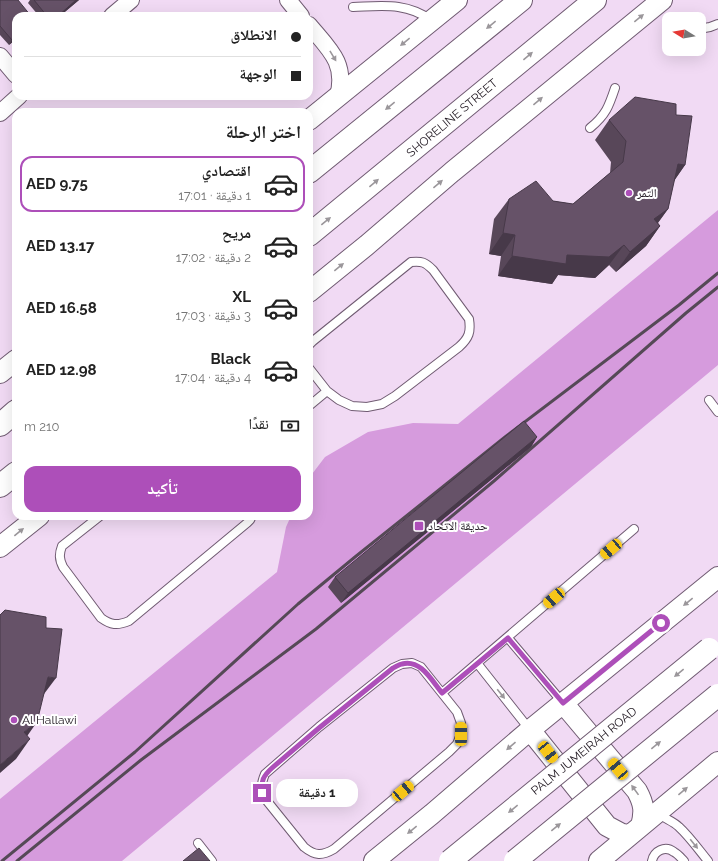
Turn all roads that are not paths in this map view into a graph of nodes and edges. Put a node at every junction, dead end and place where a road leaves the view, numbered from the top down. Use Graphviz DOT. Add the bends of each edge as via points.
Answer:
graph roads {
  1 [pos="131,0"];
  2 [pos="288,0"];
  3 [pos="457,0"];
  4 [pos="522,0"];
  5 [pos="596,0"];
  6 [pos="662,0"];
  7 [pos="391,3"];
  8 [pos="353,6"];
  9 [pos="117,12"];
  10 [pos="298,12"];
  11 [pos="432,21"];
  12 [pos="718,24"];
  13 [pos="706,28"];
  14 [pos="313,30"];
  15 [pos="0,56"];
  16 [pos="12,70"];
  17 [pos="615,88"];
  18 [pos="338,96"];
  19 [pos="15,100"];
  20 [pos="0,113"];
  21 [pos="313,117"];
  22 [pos="590,128"];
  23 [pos="313,168"];
  24 [pos="313,232"];
  25 [pos="313,289"];
  26 [pos="313,341"];
  27 [pos="12,363"];
  28 [pos="0,373"];
  29 [pos="313,373"];
  30 [pos="327,391"];
  31 [pos="708,400"];
  32 [pos="313,403"];
  33 [pos="718,412"];
  34 [pos="12,415"];
  35 [pos="0,425"];
  36 [pos="12,476"];
  37 [pos="0,486"];
  38 [pos="34,520"];
  39 [pos="95,520"];
  40 [pos="250,520"];
  41 [pos="634,530"];
  42 [pos="0,547"];
  43 [pos="718,577"];
  44 [pos="508,638"];
  45 [pos="714,645"];
  46 [pos="477,663"];
  47 [pos="442,693"];
  48 [pos="718,695"];
  49 [pos="563,703"];
  50 [pos="530,730"];
  51 [pos="718,762"];
  52 [pos="658,812"];
  53 [pos="635,831"];
  54 [pos="198,844"];
  55 [pos="212,861"];
  56 [pos="374,861"];
  57 [pos="450,861"];
  58 [pos="515,861"];
  59 [pos="599,861"];
  60 [pos="652,861"];
  61 [pos="684,861"];
  62 [pos="708,861"];
  1 -- 9 [label="street"];
  2 -- 10 [label="street"];
  3 -- 11 [label="street"];
  4 -- 23 [label="main road, one-way"];
  24 -- 5 [label="main road, SHORELINE STREET, one-way"];
  25 -- 6 [label="street, one-way"];
  7 -- 8 [label="lane"];
  7 -- 11 [label="lane" via="413,10"];
  11 -- 18 [label="street, one-way"];
  12 -- 13 [label="lane"];
  14 -- 18 [label="street, one-way" via="336,60 341,82"];
  15 -- 16 [label="street"];
  17 -- 22 [label="lane" via="607,110"];
  18 -- 21 [label="street"];
  19 -- 20 [label="street"];
  26 -- 30 [label="lane" via="412,262 419,261 433,270 469,319 469,334 459,347 382,404 368,407 352,406"];
  27 -- 28 [label="street"];
  29 -- 30 [label="lane"];
  30 -- 32 [label="lane"];
  31 -- 33 [label="lane"];
  34 -- 35 [label="main road"];
  36 -- 37 [label="main road"];
  42 -- 38 [label="street, one-way"];
  39 -- 40 [label="lane" via="62,546 59,557 63,567 101,618 114,624 129,621"];
  41 -- 44 [label="lane"];
  43 -- 49 [label="street, one-way"];
  44 -- 46 [label="lane"];
  44 -- 49 [label="lane"];
  45 -- 57 [label="main road, PALM JUMEIRAH ROAD, one-way, bridge"];
  46 -- 47 [label="lane"];
  46 -- 50 [label="lane, one-way"];
  47 -- 47 [label="lane" via="421,667 412,663 393,668 265,774 262,793 304,847 319,855 334,849 457,744 461,734 461,723 457,712"];
  58 -- 48 [label="main road, one-way, bridge"];
  49 -- 50 [label="street"];
  53 -- 49 [label="street, one-way" via="644,817 644,808 637,790"];
  50 -- 53 [label="street" via="607,826 622,834"];
  50 -- 56 [label="street, one-way"];
  52 -- 51 [label="street, one-way"];
  52 -- 53 [label="street"];
  52 -- 62 [label="lane, one-way" via="679,826"];
  53 -- 59 [label="street"];
  54 -- 55 [label="lane"];
  60 -- 61 [label="lane" via="657,852 666,849"];
}
